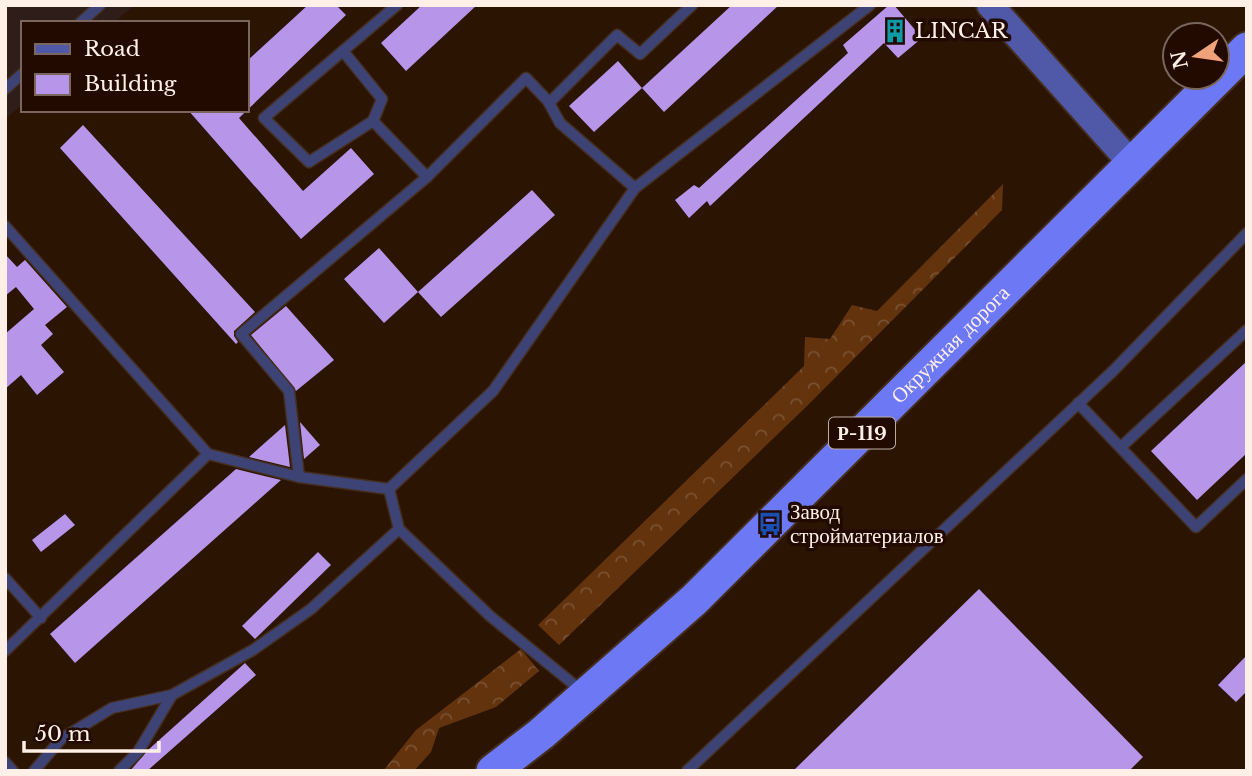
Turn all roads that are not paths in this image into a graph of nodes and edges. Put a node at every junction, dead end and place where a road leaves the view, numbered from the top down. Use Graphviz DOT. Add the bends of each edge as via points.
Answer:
graph roads {
  1 [pos="100,5"];
  2 [pos="397,5"];
  3 [pos="692,5"];
  4 [pos="870,5"];
  5 [pos="990,5"];
  6 [pos="82,21"];
  7 [pos="1247,49"];
  8 [pos="343,51"];
  9 [pos="21,75"];
  10 [pos="5,89"];
  11 [pos="550,103"];
  12 [pos="373,121"];
  13 [pos="1133,165"];
  14 [pos="427,177"];
  15 [pos="635,188"];
  16 [pos="5,226"];
  17 [pos="1247,233"];
  18 [pos="1247,330"];
  19 [pos="1079,403"];
  20 [pos="1121,447"];
  21 [pos="208,454"];
  22 [pos="299,477"];
  23 [pos="1247,479"];
  24 [pos="389,489"];
  25 [pos="399,529"];
  26 [pos="5,578"];
  27 [pos="41,618"];
  28 [pos="5,651"];
  29 [pos="172,695"];
  30 [pos="586,695"];
  31 [pos="5,762"];
  32 [pos="13,771"];
  33 [pos="34,771"];
  34 [pos="119,771"];
  35 [pos="493,771"];
  36 [pos="687,771"];
  1 -- 6 [label="lane"];
  2 -- 8 [label="lane"];
  3 -- 11 [label="lane" via="639,54 617,35"];
  4 -- 15 [label="lane"];
  5 -- 13 [label="street"];
  7 -- 13 [label="highway, Окружная дорога / Р-119"];
  8 -- 12 [label="lane" via="382,99"];
  8 -- 12 [label="lane" via="264,118 309,162"];
  9 -- 10 [label="lane"];
  11 -- 14 [label="lane" via="526,78"];
  11 -- 15 [label="lane" via="560,123"];
  12 -- 14 [label="lane"];
  13 -- 30 [label="highway, Окружная дорога / Р-119" via="694,600"];
  14 -- 22 [label="lane" via="241,334 289,391"];
  15 -- 24 [label="lane" via="493,391"];
  16 -- 21 [label="lane"];
  17 -- 19 [label="lane"];
  18 -- 20 [label="lane"];
  19 -- 20 [label="lane"];
  19 -- 36 [label="lane"];
  20 -- 23 [label="lane" via="1196,527"];
  21 -- 22 [label="lane"];
  21 -- 27 [label="lane"];
  22 -- 24 [label="lane"];
  24 -- 25 [label="lane"];
  25 -- 29 [label="lane" via="311,609 253,650"];
  25 -- 30 [label="lane" via="490,615"];
  26 -- 27 [label="lane"];
  27 -- 28 [label="lane"];
  29 -- 33 [label="lane" via="112,708 61,739"];
  29 -- 34 [label="lane" via="138,752"];
  30 -- 35 [label="highway, Окружная дорога / Р-119"];
  31 -- 32 [label="lane"];
}
